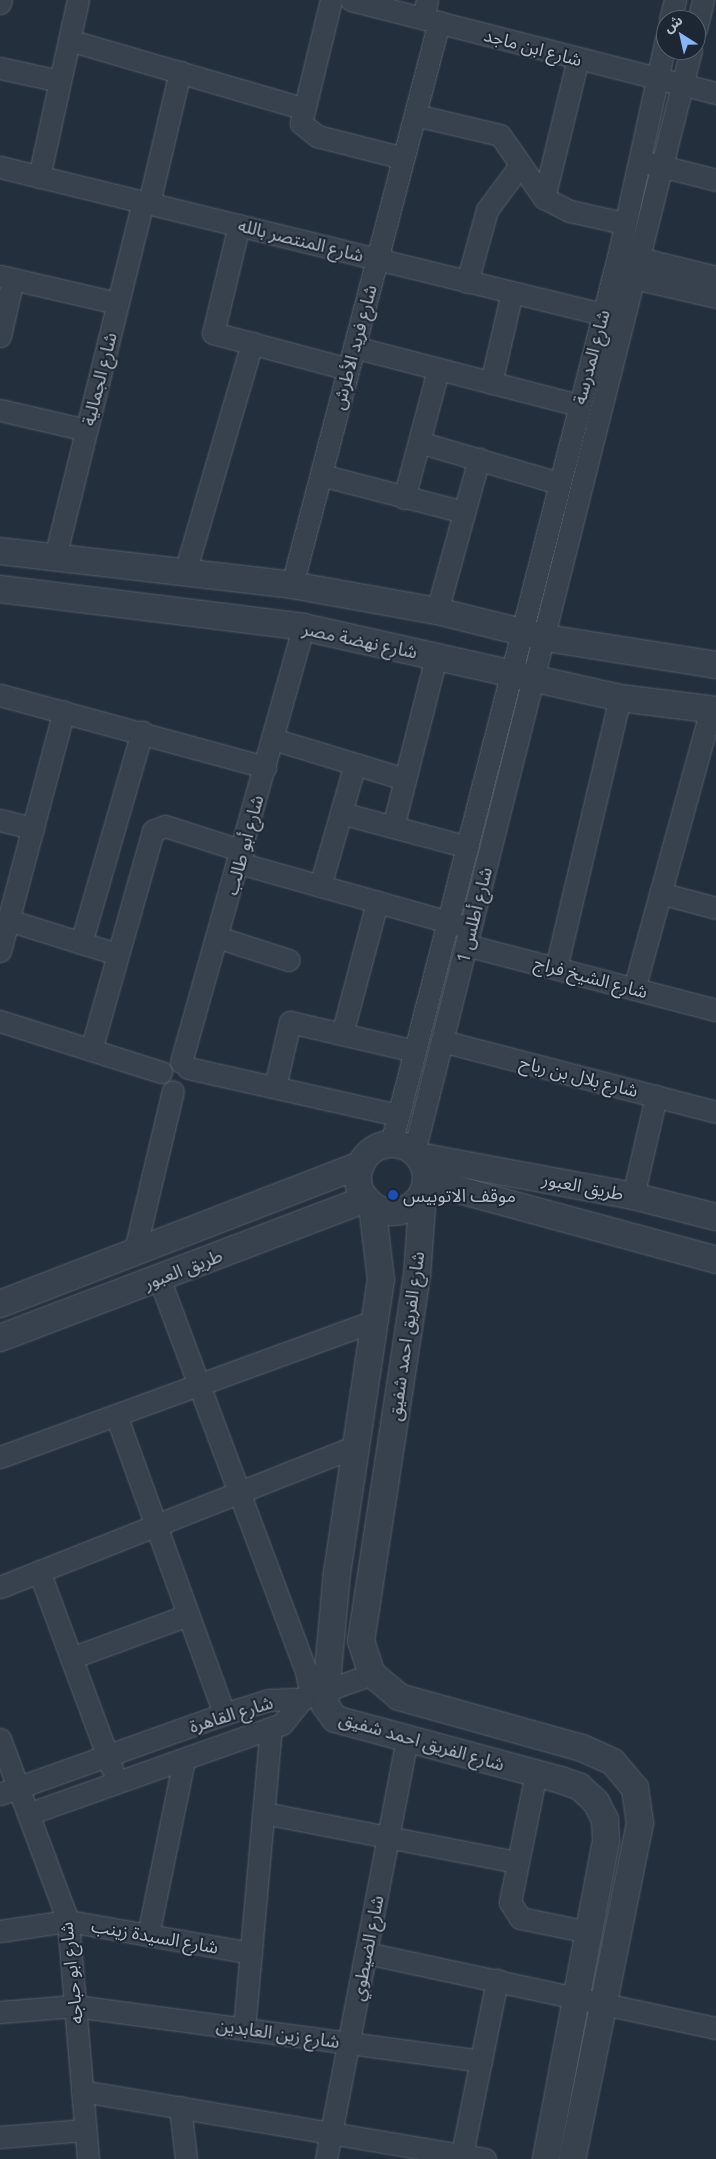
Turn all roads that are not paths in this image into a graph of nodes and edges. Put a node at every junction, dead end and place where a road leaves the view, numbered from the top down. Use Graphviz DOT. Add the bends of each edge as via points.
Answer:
graph roads {
  1 [pos="78,0"];
  2 [pos="331,0"];
  3 [pos="351,0"];
  4 [pos="430,13"];
  5 [pos="69,40"];
  6 [pos="578,58"];
  7 [pos="661,60"];
  8 [pos="688,60"];
  9 [pos="0,68"];
  10 [pos="180,72"];
  11 [pos="657,79"];
  12 [pos="60,80"];
  13 [pos="682,85"];
  14 [pos="716,92"];
  15 [pos="302,108"];
  16 [pos="415,115"];
  17 [pos="403,158"];
  18 [pos="639,160"];
  19 [pos="520,164"];
  20 [pos="662,166"];
  21 [pos="0,167"];
  22 [pos="39,177"];
  23 [pos="716,180"];
  24 [pos="544,198"];
  25 [pos="146,202"];
  26 [pos="624,223"];
  27 [pos="239,225"];
  28 [pos="619,253"];
  29 [pos="377,259"];
  30 [pos="637,268"];
  31 [pos="613,274"];
  32 [pos="716,277"];
  33 [pos="6,278"];
  34 [pos="467,282"];
  35 [pos="512,292"];
  36 [pos="716,298"];
  37 [pos="117,303"];
  38 [pos="602,314"];
  39 [pos="0,336"];
  40 [pos="252,343"];
  41 [pos="354,347"];
  42 [pos="348,370"];
  43 [pos="438,370"];
  44 [pos="491,383"];
  45 [pos="578,405"];
  46 [pos="0,410"];
  47 [pos="86,430"];
  48 [pos="419,442"];
  49 [pos="479,459"];
  50 [pos="320,475"];
  51 [pos="558,483"];
  52 [pos="404,498"];
  53 [pos="464,512"];
  54 [pos="0,551"];
  55 [pos="55,556"];
  56 [pos="185,572"];
  57 [pos="292,585"];
  58 [pos="0,589"];
  59 [pos="437,611"];
  60 [pos="303,627"];
  61 [pos="520,632"];
  62 [pos="546,638"];
  63 [pos="436,657"];
  64 [pos="716,665"];
  65 [pos="522,676"];
  66 [pos="0,695"];
  67 [pos="620,698"];
  68 [pos="714,710"];
  69 [pos="64,711"];
  70 [pos="142,732"];
  71 [pos="273,740"];
  72 [pos="355,764"];
  73 [pos="265,767"];
  74 [pos="405,780"];
  75 [pos="341,813"];
  76 [pos="0,820"];
  77 [pos="393,827"];
  78 [pos="33,828"];
  79 [pos="468,847"];
  80 [pos="241,857"];
  81 [pos="320,886"];
  82 [pos="660,892"];
  83 [pos="377,902"];
  84 [pos="716,908"];
  85 [pos="8,920"];
  86 [pos="450,922"];
  87 [pos="469,937"];
  88 [pos="220,938"];
  89 [pos="81,943"];
  90 [pos="0,951"];
  91 [pos="118,954"];
  92 [pos="289,960"];
  93 [pos="556,968"];
  94 [pos="634,989"];
  95 [pos="716,1010"];
  96 [pos="0,1022"];
  97 [pos="342,1034"];
  98 [pos="442,1041"];
  99 [pos="91,1050"];
  100 [pos="416,1051"];
  101 [pos="185,1065"];
  102 [pos="160,1072"];
  103 [pos="275,1086"];
  104 [pos="173,1091"];
  105 [pos="656,1096"];
  106 [pos="716,1112"];
  107 [pos="398,1115"];
  108 [pos="408,1151"];
  109 [pos="361,1164"];
  110 [pos="425,1186"];
  111 [pos="633,1196"];
  112 [pos="369,1202"];
  113 [pos="716,1217"];
  114 [pos="135,1250"];
  115 [pos="716,1260"];
  116 [pos="159,1278"];
  117 [pos="0,1304"];
  118 [pos="376,1320"];
  119 [pos="0,1338"];
  120 [pos="199,1384"];
  121 [pos="116,1415"];
  122 [pos="354,1447"];
  123 [pos="0,1459"];
  124 [pos="0,1476"];
  125 [pos="240,1492"];
  126 [pos="155,1525"];
  127 [pos="39,1571"];
  128 [pos="0,1587"];
  129 [pos="188,1615"];
  130 [pos="71,1658"];
  131 [pos="372,1674"];
  132 [pos="312,1695"];
  133 [pos="224,1714"];
  134 [pos="271,1728"];
  135 [pos="408,1738"];
  136 [pos="0,1739"];
  137 [pos="108,1756"];
  138 [pos="184,1760"];
  139 [pos="536,1773"];
  140 [pos="118,1783"];
  141 [pos="9,1791"];
  142 [pos="264,1813"];
  143 [pos="28,1814"];
  144 [pos="388,1838"];
  145 [pos="516,1862"];
  146 [pos="68,1921"];
  147 [pos="0,1931"];
  148 [pos="589,1932"];
  149 [pos="148,1935"];
  150 [pos="251,1953"];
  151 [pos="366,1953"];
  152 [pos="498,1980"];
  153 [pos="589,1999"];
  154 [pos="75,2006"];
  155 [pos="0,2012"];
  156 [pos="716,2028"];
  157 [pos="244,2029"];
  158 [pos="349,2043"];
  159 [pos="481,2061"];
  160 [pos="82,2091"];
  161 [pos="180,2107"];
  162 [pos="85,2130"];
  163 [pos="331,2133"];
  164 [pos="0,2137"];
  165 [pos="461,2157"];
  166 [pos="88,2159"];
  167 [pos="186,2159"];
  168 [pos="326,2159"];
  169 [pos="485,2159"];
  170 [pos="546,2159"];
  171 [pos="572,2159"];
  1 -- 5 [label="street"];
  2 -- 15 [label="street"];
  3 -- 4 [label="street, شارع ابن ماجد"];
  4 -- 6 [label="street, شارع ابن ماجد"];
  4 -- 16 [label="street, شارع فريد الأطرش"];
  5 -- 10 [label="street"];
  5 -- 12 [label="street"];
  6 -- 11 [label="street, شارع ابن ماجد"];
  6 -- 24 [label="street"];
  7 -- 11 [label="street, شارع المدرسة"];
  8 -- 13 [label="street, شارع المدرسة"];
  9 -- 12 [label="street"];
  10 -- 15 [label="street"];
  10 -- 25 [label="street, شارع الجمالية"];
  11 -- 13 [label="street, شارع ابن ماجد"];
  11 -- 18 [label="street, شارع المدرسة"];
  12 -- 22 [label="street"];
  13 -- 14 [label="street, شارع ابن ماجد"];
  13 -- 20 [label="street, شارع المدرسة"];
  15 -- 17 [label="street" via="301,123 311,134"];
  16 -- 17 [label="street, شارع فريد الأطرش"];
  16 -- 19 [label="street" via="500,135"];
  17 -- 29 [label="street, شارع فريد الأطرش"];
  18 -- 20 [label="street"];
  18 -- 26 [label="street, شارع المدرسة"];
  19 -- 24 [label="street"];
  19 -- 34 [label="street" via="487,210"];
  20 -- 23 [label="street"];
  20 -- 30 [label="street, شارع المدرسة"];
  21 -- 22 [label="street, شارع المنتصر بالله"];
  22 -- 25 [label="street, شارع المنتصر بالله"];
  24 -- 26 [label="street" via="570,211"];
  25 -- 27 [label="street, شارع المنتصر بالله"];
  25 -- 37 [label="street, شارع الجمالية"];
  26 -- 28 [label="street, شارع المدرسة"];
  27 -- 29 [label="street, شارع المنتصر بالله"];
  27 -- 40 [label="street" via="213,333"];
  28 -- 30 [label="street"];
  28 -- 31 [label="street, شارع المدرسة"];
  29 -- 34 [label="street, شارع المنتصر بالله"];
  29 -- 41 [label="street, شارع فريد الأطرش"];
  30 -- 31 [label="street"];
  30 -- 32 [label="street"];
  30 -- 36 [label="street"];
  30 -- 62 [label="street, شارع المدرسة"];
  31 -- 38 [label="street, شارع المدرسة"];
  33 -- 37 [label="street"];
  33 -- 39 [label="street"];
  34 -- 35 [label="street, شارع المنتصر بالله"];
  35 -- 38 [label="street, شارع المنتصر بالله"];
  35 -- 44 [label="street"];
  37 -- 47 [label="street, شارع الجمالية"];
  38 -- 45 [label="street, شارع المدرسة"];
  40 -- 42 [label="street"];
  40 -- 56 [label="street"];
  41 -- 42 [label="street, شارع فريد الأطرش"];
  41 -- 43 [label="street"];
  42 -- 50 [label="street, شارع فريد الأطرش"];
  43 -- 44 [label="street"];
  43 -- 48 [label="street"];
  44 -- 45 [label="street"];
  45 -- 51 [label="street, شارع المدرسة"];
  46 -- 47 [label="street"];
  47 -- 55 [label="street, شارع الجمالية"];
  48 -- 49 [label="street"];
  48 -- 52 [label="street"];
  49 -- 51 [label="street"];
  49 -- 53 [label="street"];
  50 -- 52 [label="street"];
  50 -- 57 [label="street, شارع فريد الأطرش"];
  51 -- 61 [label="street, شارع المدرسة"];
  52 -- 53 [label="street"];
  53 -- 59 [label="street"];
  54 -- 55 [label="street"];
  55 -- 56 [label="street"];
  56 -- 57 [label="street"];
  57 -- 59 [label="street"];
  58 -- 60 [label="street, شارع نهضة مصر"];
  59 -- 61 [label="street"];
  60 -- 63 [label="street, شارع نهضة مصر"];
  60 -- 71 [label="street, شارع أبو طالب"];
  61 -- 62 [label="street"];
  61 -- 65 [label="street, شارع المدرسة"];
  62 -- 64 [label="street"];
  62 -- 65 [label="street, شارع المدرسة"];
  63 -- 65 [label="street, شارع نهضة مصر"];
  63 -- 74 [label="street"];
  65 -- 67 [label="street, شارع نهضة مصر"];
  65 -- 79 [label="street, شارع أطلس 1"];
  65 -- 87 [label="street, شارع أطلس 1"];
  66 -- 69 [label="street"];
  67 -- 68 [label="street, شارع نهضة مصر"];
  67 -- 93 [label="street"];
  68 -- 82 [label="street"];
  69 -- 70 [label="street"];
  69 -- 78 [label="street"];
  70 -- 73 [label="street"];
  70 -- 89 [label="street"];
  71 -- 72 [label="street"];
  71 -- 73 [label="street, شارع أبو طالب"];
  72 -- 74 [label="street"];
  72 -- 75 [label="street"];
  73 -- 80 [label="street, شارع أبو طالب"];
  74 -- 77 [label="street"];
  75 -- 77 [label="street"];
  75 -- 81 [label="street"];
  76 -- 78 [label="street"];
  77 -- 79 [label="street"];
  78 -- 85 [label="street"];
  79 -- 86 [label="street, شارع أطلس 1"];
  80 -- 81 [label="street, شارع الشيخ فراج"];
  80 -- 88 [label="street, شارع أبو طالب"];
  80 -- 91 [label="street, شارع الشيخ فراج" via="165,826 153,831"];
  81 -- 83 [label="street, شارع الشيخ فراج"];
  82 -- 84 [label="street"];
  82 -- 94 [label="street"];
  83 -- 86 [label="street, شارع الشيخ فراج"];
  83 -- 97 [label="street"];
  85 -- 89 [label="street"];
  85 -- 90 [label="street"];
  86 -- 87 [label="street, شارع الشيخ فراج"];
  86 -- 100 [label="street, شارع أطلس 1"];
  87 -- 93 [label="street, شارع الشيخ فراج"];
  87 -- 98 [label="street, شارع أطلس 1"];
  88 -- 92 [label="street"];
  88 -- 101 [label="street, شارع أبو طالب"];
  89 -- 91 [label="street"];
  91 -- 99 [label="street"];
  93 -- 94 [label="street, شارع الشيخ فراج"];
  94 -- 95 [label="street, شارع الشيخ فراج"];
  96 -- 99 [label="street"];
  97 -- 100 [label="street"];
  97 -- 103 [label="street" via="290,1022"];
  98 -- 105 [label="street, شارع بلال بن رباح"];
  98 -- 108 [label="street, شارع أطلس 1"];
  99 -- 102 [label="street"];
  100 -- 107 [label="street, شارع أطلس 1"];
  101 -- 102 [label="street" via="169,1062"];
  101 -- 103 [label="street"];
  101 -- 104 [label="street" via="189,1082"];
  102 -- 104 [label="street" via="164,1087"];
  103 -- 107 [label="street"];
  104 -- 114 [label="street"];
  105 -- 106 [label="street, شارع بلال بن رباح"];
  105 -- 111 [label="street"];
  107 -- 108 [label="street, شارع أطلس 1"];
  108 -- 109 [label="street" via="370,1152"];
  108 -- 110 [label="street"];
  108 -- 111 [label="street, طريق العبور"];
  109 -- 112 [label="street" via="358,1176"];
  109 -- 114 [label="street, طريق العبور"];
  110 -- 112 [label="street" via="401,1210"];
  110 -- 115 [label="street, طريق العبور"];
  110 -- 131 [label="street, شارع الفريق احمد شفيق" via="416,1275 362,1624 361,1641"];
  111 -- 113 [label="street, طريق العبور"];
  112 -- 116 [label="street, طريق العبور"];
  112 -- 118 [label="street, شارع الفريق احمد شفيق" via="380,1260"];
  114 -- 117 [label="street, طريق العبور"];
  116 -- 119 [label="street, طريق العبور"];
  116 -- 120 [label="street"];
  118 -- 120 [label="street"];
  118 -- 122 [label="street, شارع الفريق احمد شفيق"];
  120 -- 121 [label="street"];
  120 -- 125 [label="street"];
  121 -- 123 [label="street"];
  121 -- 126 [label="street"];
  122 -- 125 [label="street"];
  122 -- 132 [label="street, شارع الفريق احمد شفيق"];
  123 -- 124 [label="street"];
  125 -- 126 [label="street"];
  125 -- 132 [label="street"];
  126 -- 127 [label="street"];
  126 -- 129 [label="street"];
  127 -- 128 [label="street"];
  127 -- 130 [label="street"];
  129 -- 130 [label="street"];
  129 -- 133 [label="street"];
  130 -- 137 [label="street"];
  131 -- 132 [label="street"];
  131 -- 153 [label="street, شارع الفريق احمد شفيق" via="399,1698 582,1748 625,1772 635,1788 640,1823"];
  132 -- 133 [label="street, شارع القاهرة" via="269,1700"];
  132 -- 134 [label="street, شارع القاهرة" via="282,1724"];
  132 -- 135 [label="street, شارع الفريق احمد شفيق" via="335,1718"];
  133 -- 137 [label="street, شارع القاهرة"];
  134 -- 138 [label="street, شارع القاهرة"];
  134 -- 142 [label="street"];
  135 -- 139 [label="street, شارع الفريق احمد شفيق"];
  135 -- 144 [label="street, شارع الضيطوي"];
  136 -- 141 [label="street, شارع ابو حباجه"];
  137 -- 140 [label="street"];
  137 -- 141 [label="street, شارع القاهرة"];
  138 -- 140 [label="street, شارع القاهرة"];
  138 -- 149 [label="street"];
  139 -- 145 [label="street"];
  139 -- 148 [label="street, شارع الفريق احمد شفيق" via="580,1787 596,1802 605,1820 606,1841"];
  140 -- 143 [label="street, شارع القاهرة"];
  141 -- 143 [label="street, شارع ابو حباجه"];
  142 -- 144 [label="street"];
  142 -- 150 [label="street"];
  143 -- 146 [label="street, شارع ابو حباجه"];
  144 -- 145 [label="street"];
  144 -- 151 [label="street, شارع الضيطوي"];
  145 -- 148 [label="street" via="509,1893 520,1918"];
  146 -- 147 [label="street, شارع السيدة زينب"];
  146 -- 149 [label="street, شارع السيدة زينب"];
  146 -- 154 [label="street, شارع ابو حباجه"];
  148 -- 153 [label="street, شارع الفريق احمد شفيق"];
  149 -- 150 [label="street, شارع السيدة زينب"];
  150 -- 157 [label="street"];
  151 -- 152 [label="street"];
  151 -- 158 [label="street, شارع الضيطوي"];
  152 -- 153 [label="street"];
  152 -- 159 [label="street"];
  153 -- 156 [label="street"];
  153 -- 170 [label="street, شارع الفريق احمد شفيق"];
  153 -- 171 [label="street, شارع الفريق احمد شفيق"];
  154 -- 155 [label="street, شارع زين العابدين"];
  154 -- 157 [label="street, شارع زين العابدين"];
  154 -- 160 [label="street, شارع ابو حباجه"];
  157 -- 158 [label="street, شارع زين العابدين"];
  158 -- 159 [label="street, شارع زين العابدين"];
  158 -- 163 [label="street, شارع الضيطوي"];
  159 -- 165 [label="street"];
  160 -- 161 [label="street"];
  160 -- 162 [label="street, شارع ابو حباجه"];
  161 -- 163 [label="street"];
  161 -- 167 [label="street"];
  162 -- 164 [label="street"];
  162 -- 166 [label="street, شارع ابو حباجه"];
  163 -- 165 [label="street"];
  163 -- 168 [label="street, شارع الضيطوي"];
  165 -- 169 [label="street"];
}
